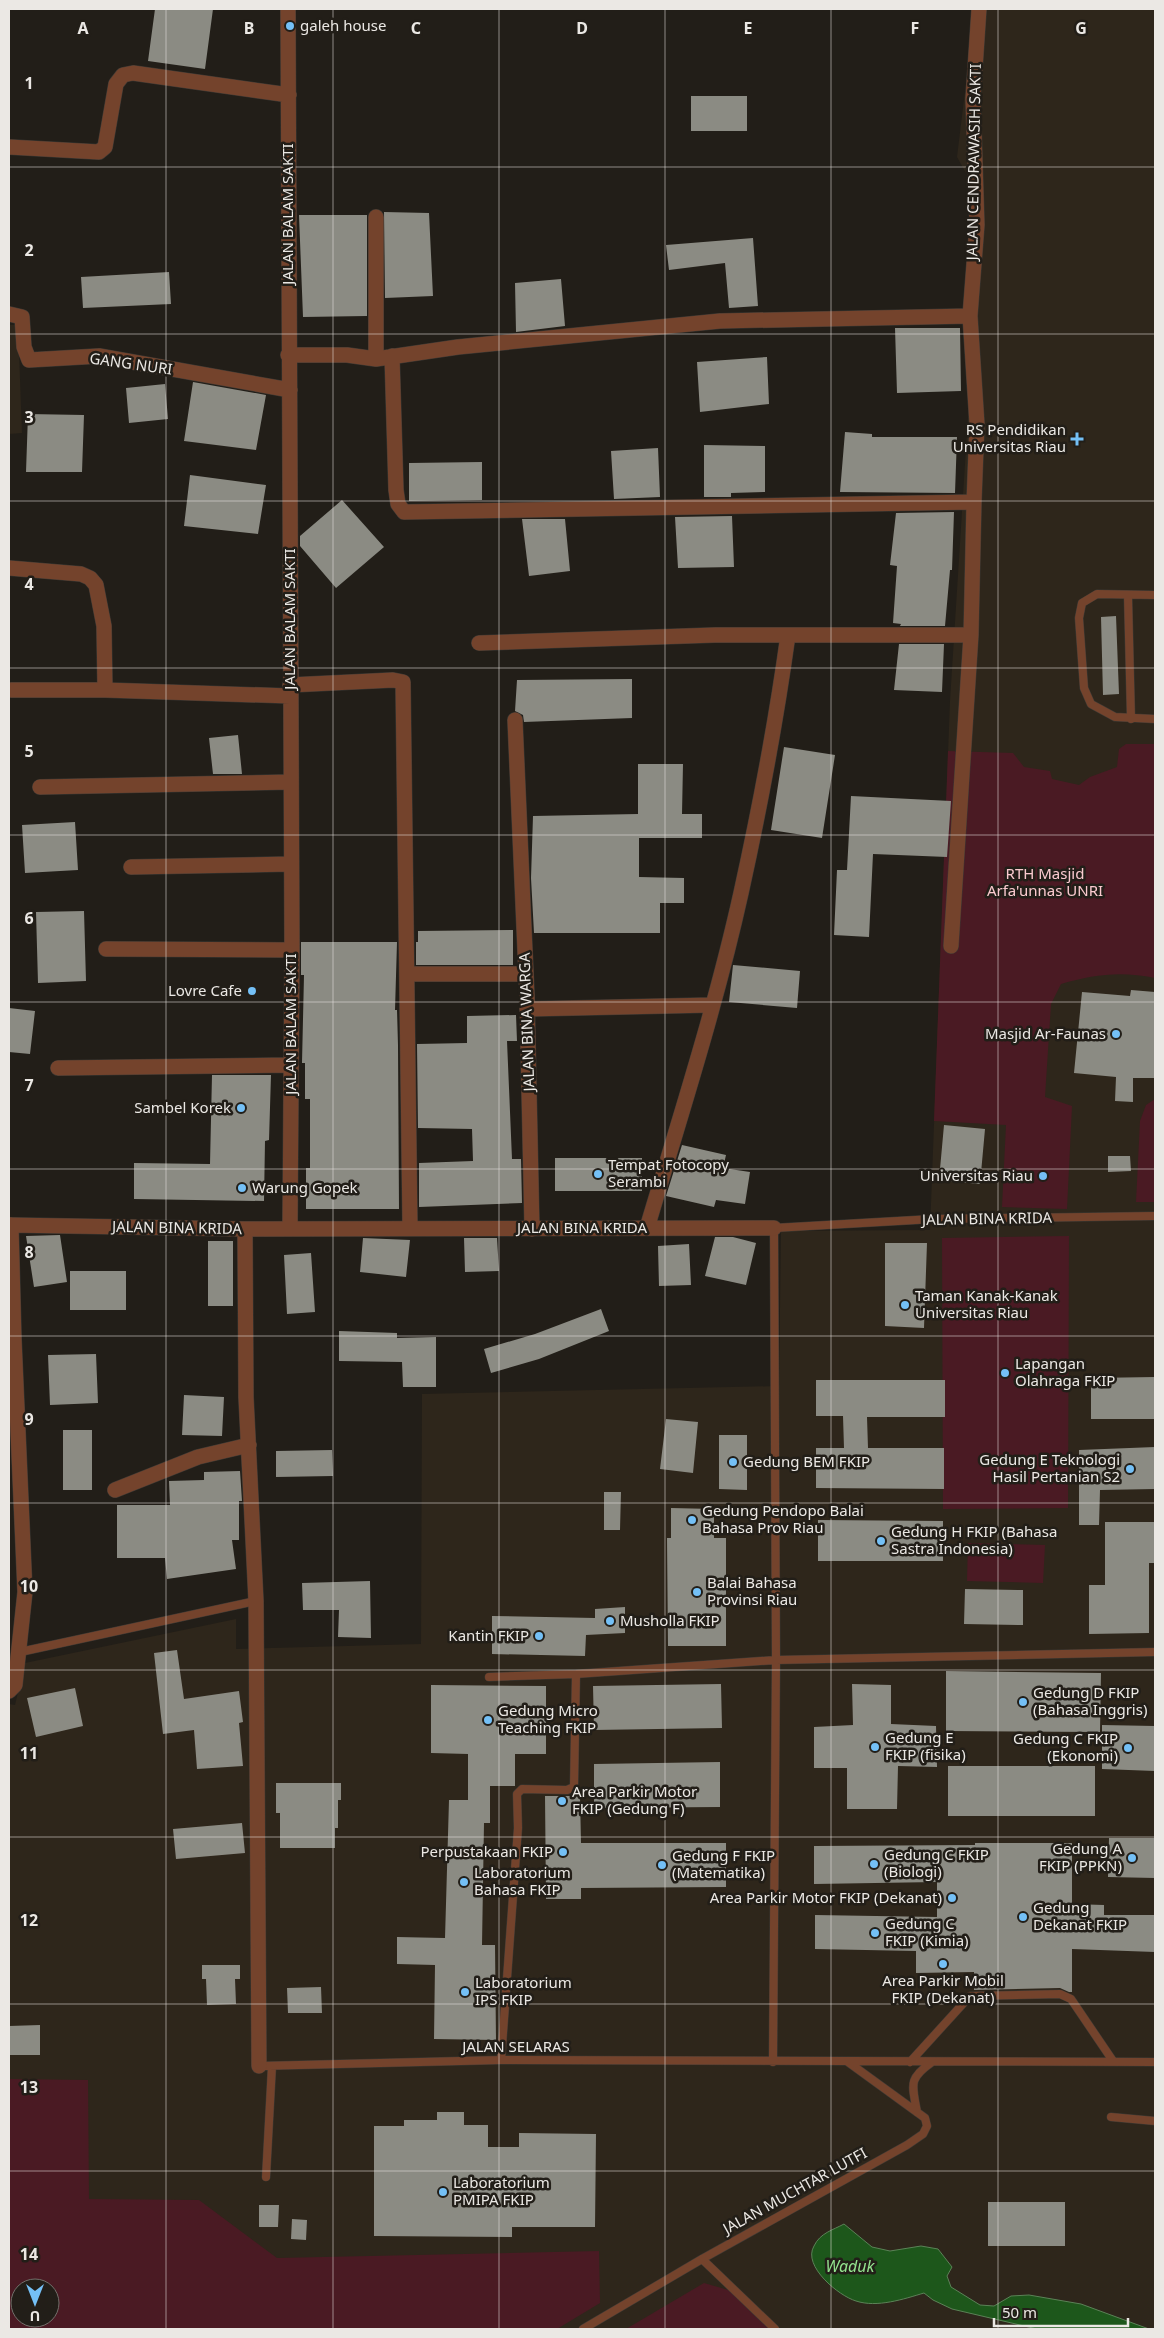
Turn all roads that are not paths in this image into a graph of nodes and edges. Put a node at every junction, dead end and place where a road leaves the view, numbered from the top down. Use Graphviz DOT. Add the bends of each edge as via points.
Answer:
graph roads {
  1 [pos="288,9"];
  2 [pos="979,9"];
  3 [pos="289,95"];
  4 [pos="9,147"];
  5 [pos="376,217"];
  6 [pos="9,314"];
  7 [pos="970,316"];
  8 [pos="288,355"];
  9 [pos="392,356"];
  10 [pos="376,359"];
  11 [pos="290,390"];
  12 [pos="974,502"];
  13 [pos="9,568"];
  14 [pos="1155,595"];
  15 [pos="1128,596"];
  16 [pos="788,635"];
  17 [pos="971,635"];
  18 [pos="479,643"];
  19 [pos="12,690"];
  20 [pos="105,690"];
  21 [pos="290,690"];
  22 [pos="1131,719"];
  23 [pos="1155,719"];
  24 [pos="515,720"];
  25 [pos="291,782"];
  26 [pos="40,787"];
  27 [pos="291,864"];
  28 [pos="130,867"];
  29 [pos="951,946"];
  30 [pos="106,949"];
  31 [pos="292,950"];
  32 [pos="407,974"];
  33 [pos="526,974"];
  34 [pos="712,1005"];
  35 [pos="527,1009"];
  36 [pos="291,1065"];
  37 [pos="58,1068"];
  38 [pos="1155,1216"];
  39 [pos="10,1225"];
  40 [pos="410,1228"];
  41 [pos="647,1228"];
  42 [pos="774,1228"];
  43 [pos="245,1229"];
  44 [pos="290,1229"];
  45 [pos="532,1229"];
  46 [pos="11,1339"];
  47 [pos="249,1445"];
  48 [pos="14,1461"];
  49 [pos="115,1490"];
  50 [pos="256,1601"];
  51 [pos="20,1652"];
  52 [pos="1155,1652"];
  53 [pos="776,1660"];
  54 [pos="576,1674"];
  55 [pos="489,1677"];
  56 [pos="9,1690"];
  57 [pos="500,2060"];
  58 [pos="1113,2061"];
  59 [pos="773,2062"];
  60 [pos="848,2062"];
  61 [pos="910,2062"];
  62 [pos="932,2062"];
  63 [pos="1155,2062"];
  64 [pos="266,2066"];
  65 [pos="917,2112"];
  66 [pos="1111,2118"];
  67 [pos="1155,2121"];
  68 [pos="266,2177"];
  69 [pos="702,2259"];
  70 [pos="583,2329"];
  71 [pos="775,2329"];
  1 -- 3 [label="street, JALAN BALAM SAKTI"];
  2 -- 7 [label="street, JALAN CENDRAWASIH SAKTI" via="973,98 977,225"];
  3 -- 4 [label="street" via="133,73 123,75 116,84 99,152"];
  3 -- 8 [label="street, JALAN BALAM SAKTI"];
  5 -- 10 [label="street"];
  6 -- 11 [label="street, GANG NURI" via="22,317 24,347 29,360 99,356"];
  7 -- 9 [label="street" via="720,321"];
  7 -- 12 [label="street, JALAN CENDRAWASIH SAKTI" via="976,424"];
  8 -- 10 [label="street" via="347,355"];
  8 -- 11 [label="street, JALAN BALAM SAKTI"];
  9 -- 10 [label="street"];
  9 -- 12 [label="street" via="396,490 398,504 404,512"];
  11 -- 21 [label="street, JALAN BALAM SAKTI"];
  12 -- 17 [label="street, JALAN CENDRAWASIH SAKTI"];
  13 -- 20 [label="street" via="72,573 90,578 96,585 104,626"];
  14 -- 15 [label="lane"];
  15 -- 22 [label="lane"];
  15 -- 22 [label="lane" via="1097,594 1087,598 1082,603 1079,618 1086,695 1091,704 1104,713"];
  16 -- 17 [label="street"];
  16 -- 18 [label="street"];
  16 -- 34 [label="street" via="777,718 741,894"];
  17 -- 29 [label="street, JALAN CENDRAWASIH SAKTI"];
  19 -- 20 [label="street"];
  20 -- 21 [label="street"];
  21 -- 25 [label="street, JALAN BALAM SAKTI"];
  21 -- 32 [label="street" via="393,680 403,682"];
  22 -- 23 [label="lane"];
  24 -- 33 [label="street, JALAN BINA WARGA"];
  25 -- 26 [label="street"];
  25 -- 27 [label="street, JALAN BALAM SAKTI"];
  27 -- 28 [label="street"];
  27 -- 31 [label="street, JALAN BALAM SAKTI"];
  30 -- 31 [label="street"];
  31 -- 36 [label="street, JALAN BALAM SAKTI"];
  32 -- 33 [label="street"];
  32 -- 40 [label="street"];
  33 -- 35 [label="street, JALAN BINA WARGA"];
  34 -- 35 [label="street"];
  34 -- 41 [label="street"];
  35 -- 45 [label="street, JALAN BINA WARGA"];
  36 -- 37 [label="street"];
  36 -- 44 [label="street, JALAN BALAM SAKTI"];
  38 -- 42 [label="lane, JALAN BINA KRIDA" via="933,1219"];
  39 -- 43 [label="street, JALAN BINA KRIDA"];
  39 -- 46 [label="street"];
  40 -- 44 [label="street, JALAN BINA KRIDA"];
  40 -- 45 [label="street, JALAN BINA KRIDA"];
  41 -- 42 [label="street, JALAN BINA KRIDA"];
  41 -- 45 [label="street, JALAN BINA KRIDA"];
  42 -- 53 [label="lane"];
  43 -- 44 [label="street, JALAN BINA KRIDA"];
  43 -- 47 [label="street"];
  46 -- 48 [label="street"];
  47 -- 49 [label="street" via="198,1457"];
  47 -- 50 [label="street"];
  48 -- 51 [label="street" via="25,1592"];
  50 -- 51 [label="lane"];
  50 -- 64 [label="street"];
  51 -- 56 [label="street" via="15,1685"];
  52 -- 53 [label="lane"];
  53 -- 54 [label="lane"];
  53 -- 59 [label="lane"];
  54 -- 55 [label="lane"];
  54 -- 57 [label="lane" via="574,1787 567,1790 522,1789 517,1794 518,1828"];
  57 -- 59 [label="lane, JALAN SELARAS"];
  57 -- 64 [label="lane, JALAN SELARAS"];
  58 -- 61 [label="lane" via="1071,2000 1060,1994 970,1996"];
  58 -- 62 [label="lane, JALAN SELARAS"];
  58 -- 63 [label="lane, JALAN SELARAS"];
  59 -- 60 [label="lane, JALAN SELARAS"];
  60 -- 61 [label="lane, JALAN SELARAS"];
  60 -- 65 [label="lane"];
  61 -- 62 [label="lane, JALAN SELARAS"];
  62 -- 65 [label="lane" via="917,2072 912,2080"];
  64 -- 68 [label="lane"];
  65 -- 69 [label="lane, JALAN MUCHTAR LUTFI" via="925,2118 927,2126 915,2140"];
  66 -- 67 [label="lane"];
  69 -- 70 [label="lane, JALAN MUCHTAR LUTFI"];
  69 -- 71 [label="lane"];
}
